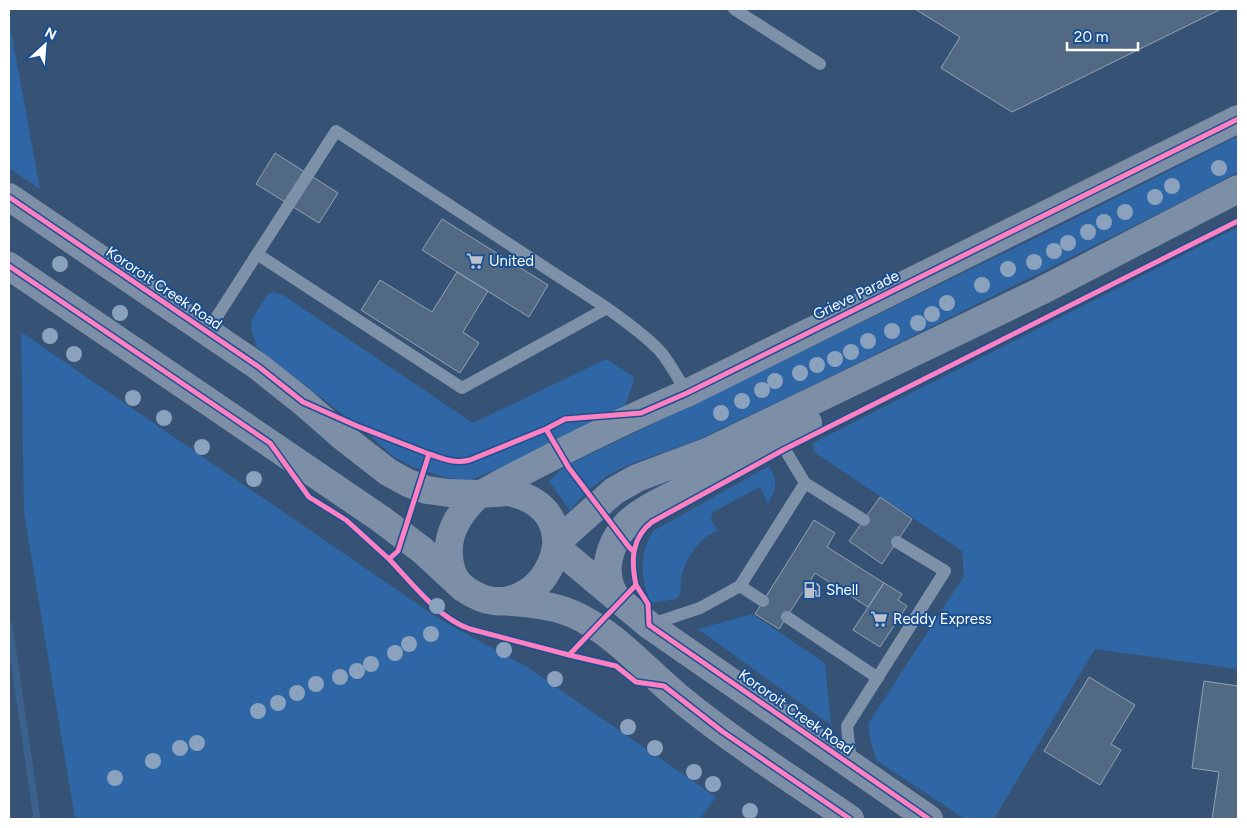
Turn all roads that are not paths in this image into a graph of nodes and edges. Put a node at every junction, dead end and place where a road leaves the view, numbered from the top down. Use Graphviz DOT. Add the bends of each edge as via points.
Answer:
graph roads {
  1 [pos="734,9"];
  2 [pos="820,64"];
  3 [pos="1238,119"];
  4 [pos="1238,189"];
  5 [pos="9,197"];
  6 [pos="258,254"];
  7 [pos="9,266"];
  8 [pos="607,308"];
  9 [pos="207,332"];
  10 [pos="687,393"];
  11 [pos="774,429"];
  12 [pos="805,483"];
  13 [pos="482,493"];
  14 [pos="864,520"];
  15 [pos="897,542"];
  16 [pos="557,545"];
  17 [pos="740,586"];
  18 [pos="463,588"];
  19 [pos="616,597"];
  20 [pos="499,601"];
  21 [pos="763,601"];
  22 [pos="787,617"];
  23 [pos="649,625"];
  24 [pos="878,678"];
  25 [pos="851,765"];
  26 [pos="850,819"];
  27 [pos="929,819"];
  1 -- 2 [label="lane"];
  3 -- 10 [label="main road, Grieve Parade"];
  4 -- 11 [label="main road" via="1041,290 983,335"];
  5 -- 9 [label="main road, Kororoit Creek Road"];
  6 -- 8 [label="lane" via="462,388"];
  6 -- 8 [label="lane" via="336,131"];
  6 -- 9 [label="lane"];
  7 -- 18 [label="main road" via="381,519 422,550"];
  8 -- 10 [label="lane" via="660,351"];
  9 -- 13 [label="main road, Kororoit Creek Road" via="304,402 392,475 427,490"];
  10 -- 13 [label="main road, Grieve Parade"];
  11 -- 12 [label="lane"];
  11 -- 16 [label="main road" via="709,450 625,485 604,500"];
  11 -- 19 [label="main road" via="626,525 613,545 608,565 609,584"];
  12 -- 14 [label="lane"];
  12 -- 17 [label="lane"];
  13 -- 16 [label="main road" via="509,492 534,501 550,517"];
  13 -- 18 [label="main road" via="458,518 449,541 451,571"];
  15 -- 24 [label="lane" via="945,571"];
  16 -- 19 [label="main road, Kororoit Creek Road"];
  16 -- 20 [label="main road" via="549,571 540,582 520,596"];
  17 -- 21 [label="lane"];
  17 -- 23 [label="lane" via="700,608"];
  18 -- 20 [label="main road" via="485,599"];
  19 -- 23 [label="main road, Kororoit Creek Road"];
  20 -- 26 [label="main road" via="551,607 587,622 622,646 664,686 716,727"];
  22 -- 24 [label="lane"];
  23 -- 25 [label="main road, Kororoit Creek Road"];
  24 -- 25 [label="lane" via="847,726"];
  25 -- 27 [label="main road, Kororoit Creek Road"];
}
